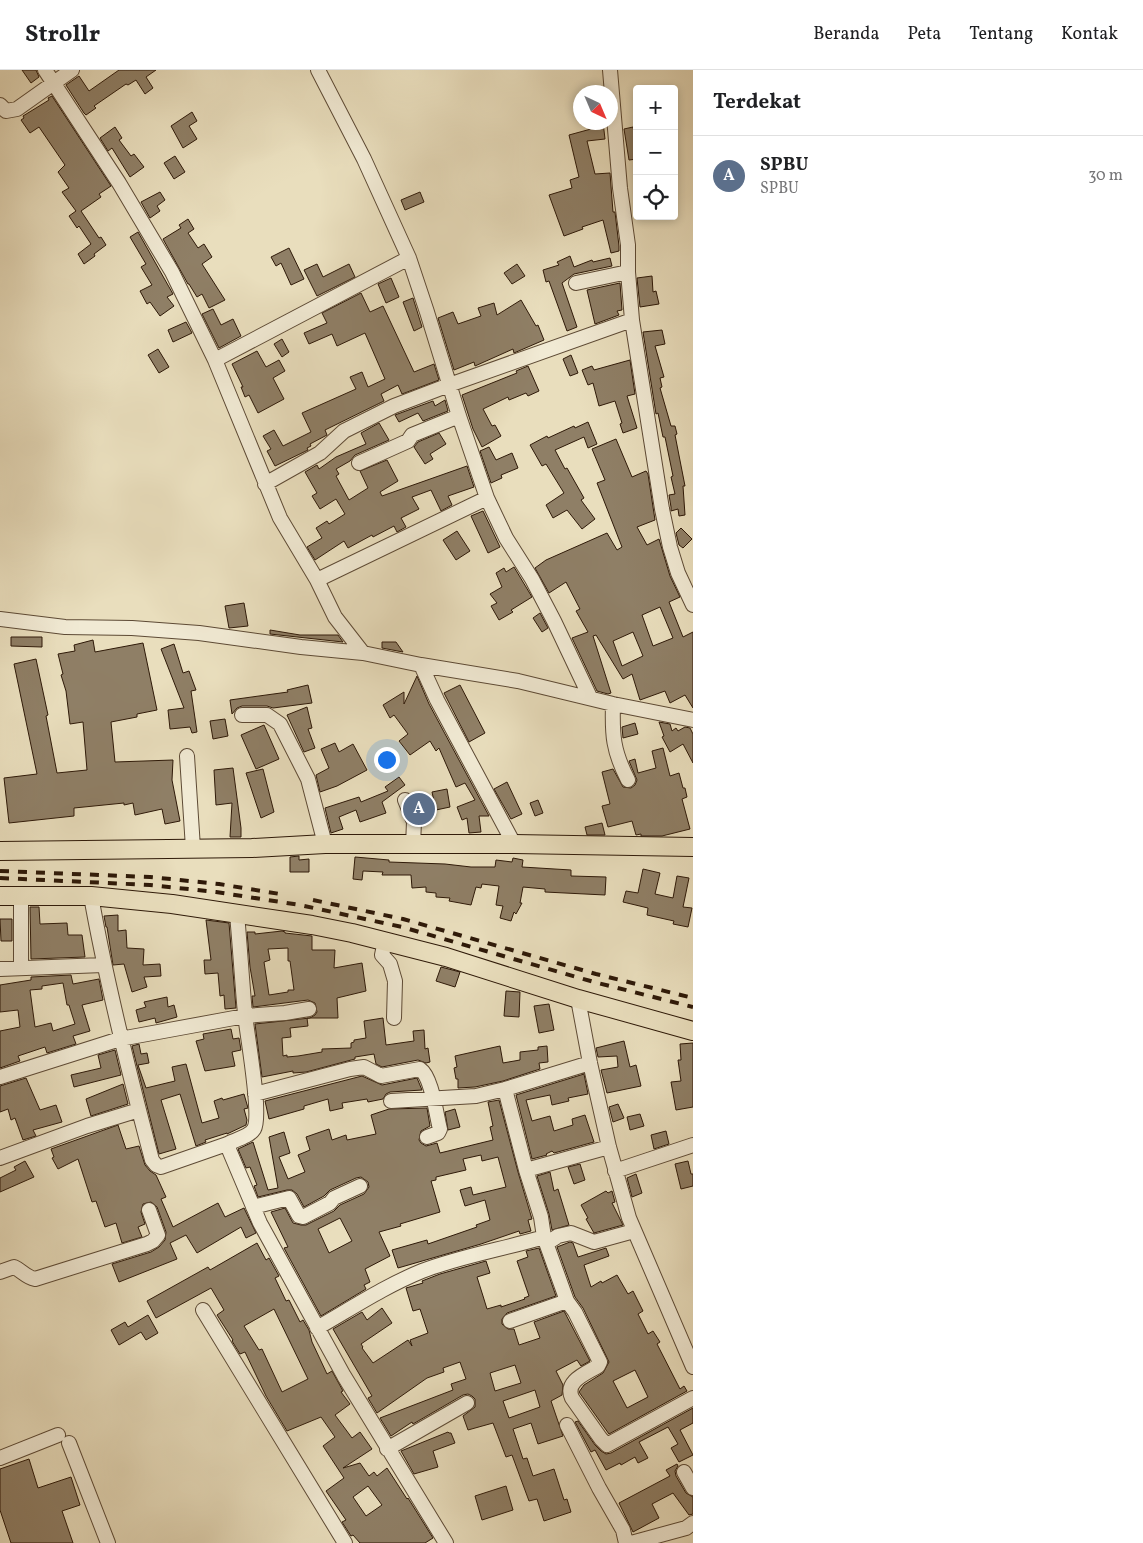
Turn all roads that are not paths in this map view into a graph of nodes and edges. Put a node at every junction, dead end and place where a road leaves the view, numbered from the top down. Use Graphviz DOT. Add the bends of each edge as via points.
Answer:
graph roads {
  1 [pos="45,70"];
  2 [pos="72,70"];
  3 [pos="318,70"];
  4 [pos="610,70"];
  5 [pos="53,83"];
  6 [pos="0,105"];
  7 [pos="409,258"];
  8 [pos="628,272"];
  9 [pos="576,283"];
  10 [pos="632,320"];
  11 [pos="215,360"];
  12 [pos="449,385"];
  13 [pos="459,416"];
  14 [pos="359,463"];
  15 [pos="266,484"];
  16 [pos="487,498"];
  17 [pos="317,580"];
  18 [pos="693,605"];
  19 [pos="0,619"];
  20 [pos="363,652"];
  21 [pos="421,665"];
  22 [pos="590,697"];
  23 [pos="613,704"];
  24 [pos="242,715"];
  25 [pos="693,720"];
  26 [pos="187,756"];
  27 [pos="628,780"];
  28 [pos="406,800"];
  29 [pos="325,844"];
  30 [pos="514,844"];
  31 [pos="413,845"];
  32 [pos="693,847"];
  33 [pos="194,848"];
  34 [pos="0,851"];
  35 [pos="0,896"];
  36 [pos="21,896"];
  37 [pos="91,896"];
  38 [pos="237,914"];
  39 [pos="385,941"];
  40 [pos="103,965"];
  41 [pos="21,968"];
  42 [pos="0,969"];
  43 [pos="578,999"];
  44 [pos="309,1009"];
  45 [pos="245,1016"];
  46 [pos="394,1018"];
  47 [pos="693,1031"];
  48 [pos="120,1040"];
  49 [pos="590,1062"];
  50 [pos="0,1077"];
  51 [pos="505,1089"];
  52 [pos="255,1094"];
  53 [pos="432,1097"];
  54 [pos="391,1101"];
  55 [pos="139,1110"];
  56 [pos="427,1137"];
  57 [pos="227,1144"];
  58 [pos="693,1146"];
  59 [pos="609,1148"];
  60 [pos="0,1158"];
  61 [pos="526,1170"];
  62 [pos="615,1171"];
  63 [pos="360,1186"];
  64 [pos="254,1207"];
  65 [pos="149,1210"];
  66 [pos="634,1231"];
  67 [pos="545,1240"];
  68 [pos="0,1272"];
  69 [pos="567,1301"];
  70 [pos="203,1310"];
  71 [pos="510,1321"];
  72 [pos="317,1328"];
  73 [pos="693,1367"];
  74 [pos="693,1398"];
  75 [pos="467,1403"];
  76 [pos="567,1425"];
  77 [pos="387,1449"];
  78 [pos="0,1458"];
  79 [pos="684,1472"];
  80 [pos="693,1488"];
  81 [pos="693,1523"];
  82 [pos="108,1543"];
  83 [pos="345,1543"];
  84 [pos="446,1543"];
  85 [pos="626,1543"];
  86 [pos="631,1543"];
  1 -- 5 [label="street"];
  2 -- 5 [label="street"];
  3 -- 7 [label="street" via="368,167"];
  4 -- 8 [label="street"];
  5 -- 6 [label="street" via="12,111 6,112"];
  5 -- 11 [label="street" via="119,183 172,272"];
  7 -- 11 [label="street"];
  7 -- 12 [label="street"];
  8 -- 9 [label="street"];
  8 -- 10 [label="street"];
  10 -- 12 [label="street"];
  10 -- 18 [label="street" via="670,547"];
  11 -- 15 [label="street"];
  12 -- 13 [label="street"];
  12 -- 15 [label="street" via="351,427 320,453"];
  13 -- 14 [label="street" via="412,435 408,441"];
  13 -- 16 [label="street"];
  15 -- 17 [label="street" via="280,518"];
  16 -- 17 [label="street"];
  16 -- 22 [label="street" via="554,621"];
  17 -- 20 [label="street" via="335,617"];
  19 -- 20 [label="street" via="65,627 199,633"];
  20 -- 21 [label="street"];
  21 -- 22 [label="street"];
  21 -- 30 [label="street"];
  22 -- 23 [label="street"];
  23 -- 25 [label="street"];
  23 -- 27 [label="street" via="614,742"];
  24 -- 29 [label="street" via="267,715 280,724 308,779"];
  26 -- 33 [label="street"];
  28 -- 31 [label="street" via="414,822"];
  29 -- 31 [label="main road"];
  29 -- 33 [label="main road"];
  30 -- 31 [label="main road"];
  30 -- 32 [label="main road"];
  33 -- 34 [label="main road"];
  35 -- 36 [label="main road"];
  36 -- 37 [label="main road"];
  36 -- 41 [label="street"];
  37 -- 38 [label="main road"];
  37 -- 40 [label="street"];
  38 -- 39 [label="main road"];
  38 -- 45 [label="street"];
  39 -- 43 [label="main road" via="446,956"];
  39 -- 46 [label="street" via="382,954 390,964 395,982"];
  40 -- 41 [label="street"];
  40 -- 48 [label="street"];
  41 -- 42 [label="street"];
  43 -- 47 [label="main road"];
  43 -- 49 [label="street"];
  44 -- 45 [label="street"];
  45 -- 48 [label="street"];
  45 -- 52 [label="street"];
  48 -- 50 [label="street"];
  48 -- 55 [label="street"];
  49 -- 51 [label="street"];
  49 -- 59 [label="street"];
  51 -- 53 [label="street" via="476,1096"];
  51 -- 61 [label="street"];
  52 -- 53 [label="street" via="364,1067 382,1076 417,1068 422,1070 431,1087"];
  52 -- 57 [label="street" via="255,1128"];
  53 -- 54 [label="street"];
  53 -- 56 [label="street" via="440,1131"];
  55 -- 57 [label="street" via="156,1166"];
  55 -- 60 [label="street"];
  57 -- 64 [label="street"];
  58 -- 62 [label="street"];
  59 -- 61 [label="street"];
  59 -- 62 [label="street"];
  61 -- 67 [label="street"];
  62 -- 66 [label="street"];
  63 -- 64 [label="street" via="302,1217 289,1198"];
  64 -- 72 [label="street"];
  65 -- 68 [label="street" via="158,1235 147,1244 34,1279 14,1267"];
  66 -- 67 [label="street" via="594,1242 571,1233"];
  66 -- 73 [label="street"];
  67 -- 69 [label="street"];
  67 -- 72 [label="street" via="458,1259 422,1271 385,1288"];
  69 -- 71 [label="street"];
  69 -- 74 [label="street" via="600,1362 574,1380 570,1394 605,1444"];
  70 -- 83 [label="street"];
  72 -- 77 [label="street"];
  75 -- 77 [label="street"];
  76 -- 85 [label="street" via="623,1530"];
  77 -- 84 [label="street"];
  78 -- 82 [label="street" via="64,1439"];
  79 -- 80 [label="street"];
  81 -- 86 [label="street" via="686,1528"];
}
